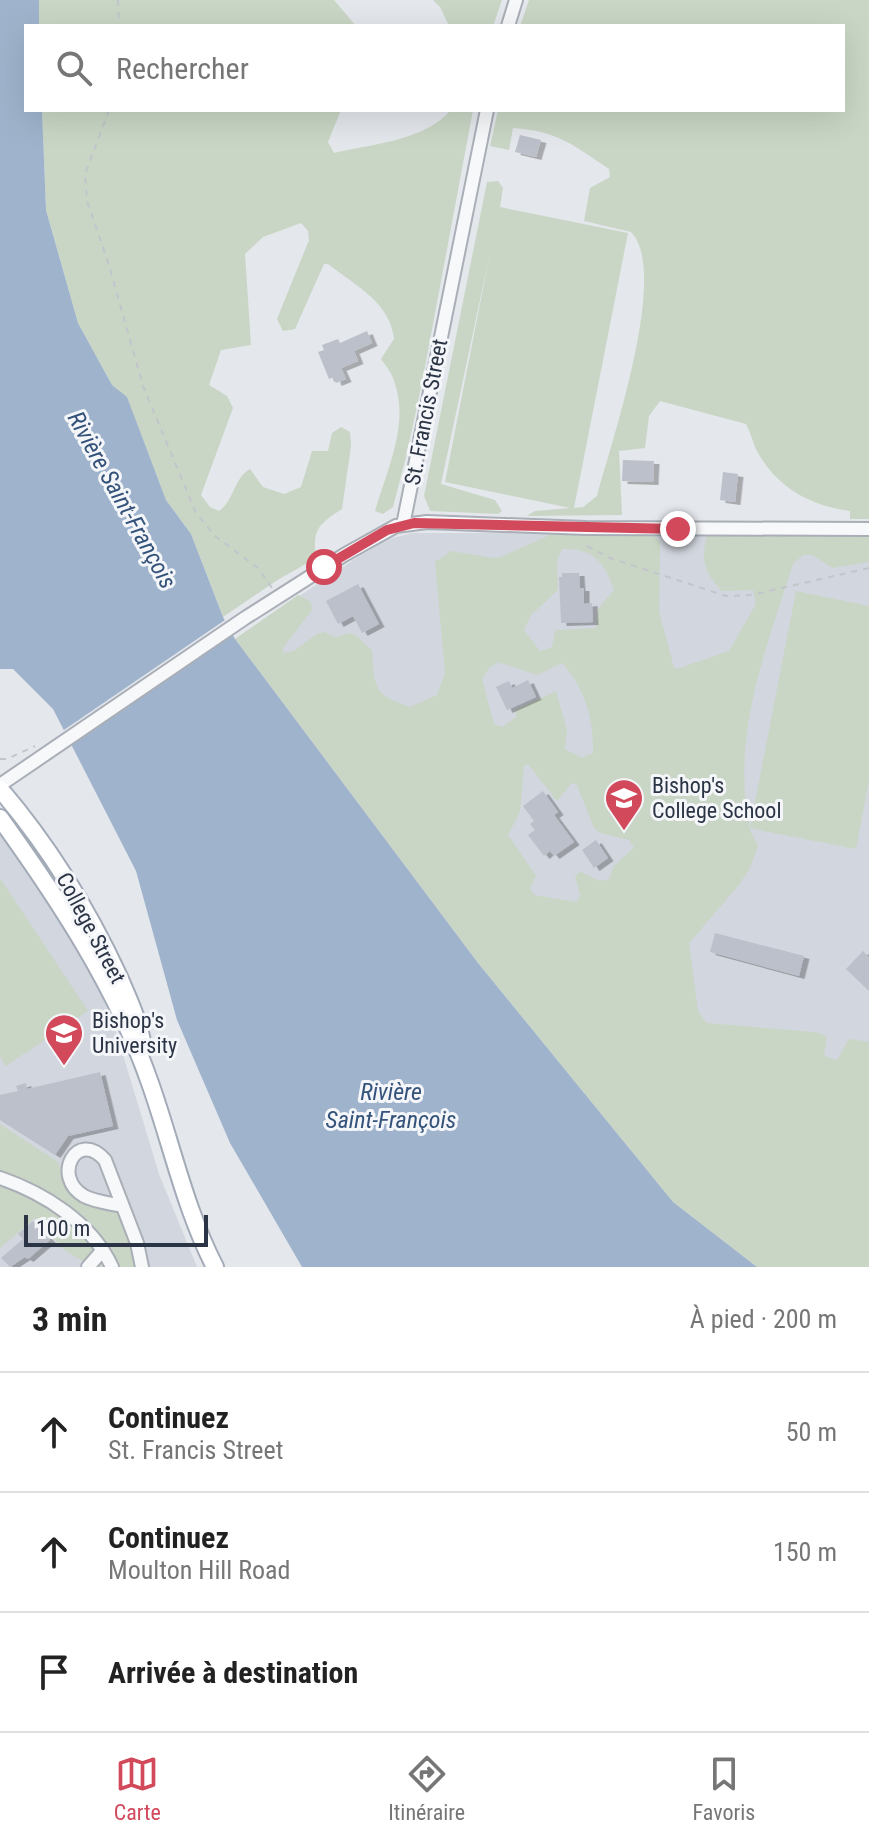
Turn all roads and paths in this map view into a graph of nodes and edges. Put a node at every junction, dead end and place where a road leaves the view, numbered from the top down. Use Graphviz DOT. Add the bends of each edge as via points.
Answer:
graph roads {
  1 [pos="118,0"];
  2 [pos="516,0"];
  3 [pos="119,24"];
  4 [pos="509,24"];
  5 [pos="108,112"];
  6 [pos="487,112"];
  7 [pos="403,525"];
  8 [pos="869,529"];
  9 [pos="587,546"];
  10 [pos="869,568"];
  11 [pos="274,593"];
  12 [pos="38,745"];
  13 [pos="0,759"];
  14 [pos="0,787"];
  15 [pos="0,818"];
  16 [pos="150,1082"];
  17 [pos="0,1178"];
  18 [pos="122,1206"];
  19 [pos="102,1251"];
  20 [pos="88,1267"];
  21 [pos="112,1267"];
  22 [pos="142,1267"];
  23 [pos="215,1267"];
  1 -- 3 [label="path"];
  2 -- 4 [label="street"];
  5 -- 11 [label="path" via="85,174 87,201 143,386 196,513 215,536 258,568"];
  6 -- 7 [label="street, St. Francis Street"];
  7 -- 8 [label="street"];
  7 -- 14 [label="street" via="352,550 245,618"];
  9 -- 10 [label="path" via="726,596"];
  12 -- 13 [label="path"];
  14 -- 16 [label="main road, College Street" via="99,935 135,1016"];
  15 -- 16 [label="main road, College Street" via="88,953"];
  16 -- 23 [label="main road, College Street" via="188,1203"];
  17 -- 19 [label="street" via="48,1198"];
  18 -- 18 [label="street" via="100,1154 84,1150 73,1155 68,1171 78,1191"];
  18 -- 22 [label="street"];
  19 -- 20 [label="street"];
  19 -- 21 [label="street"];
}
